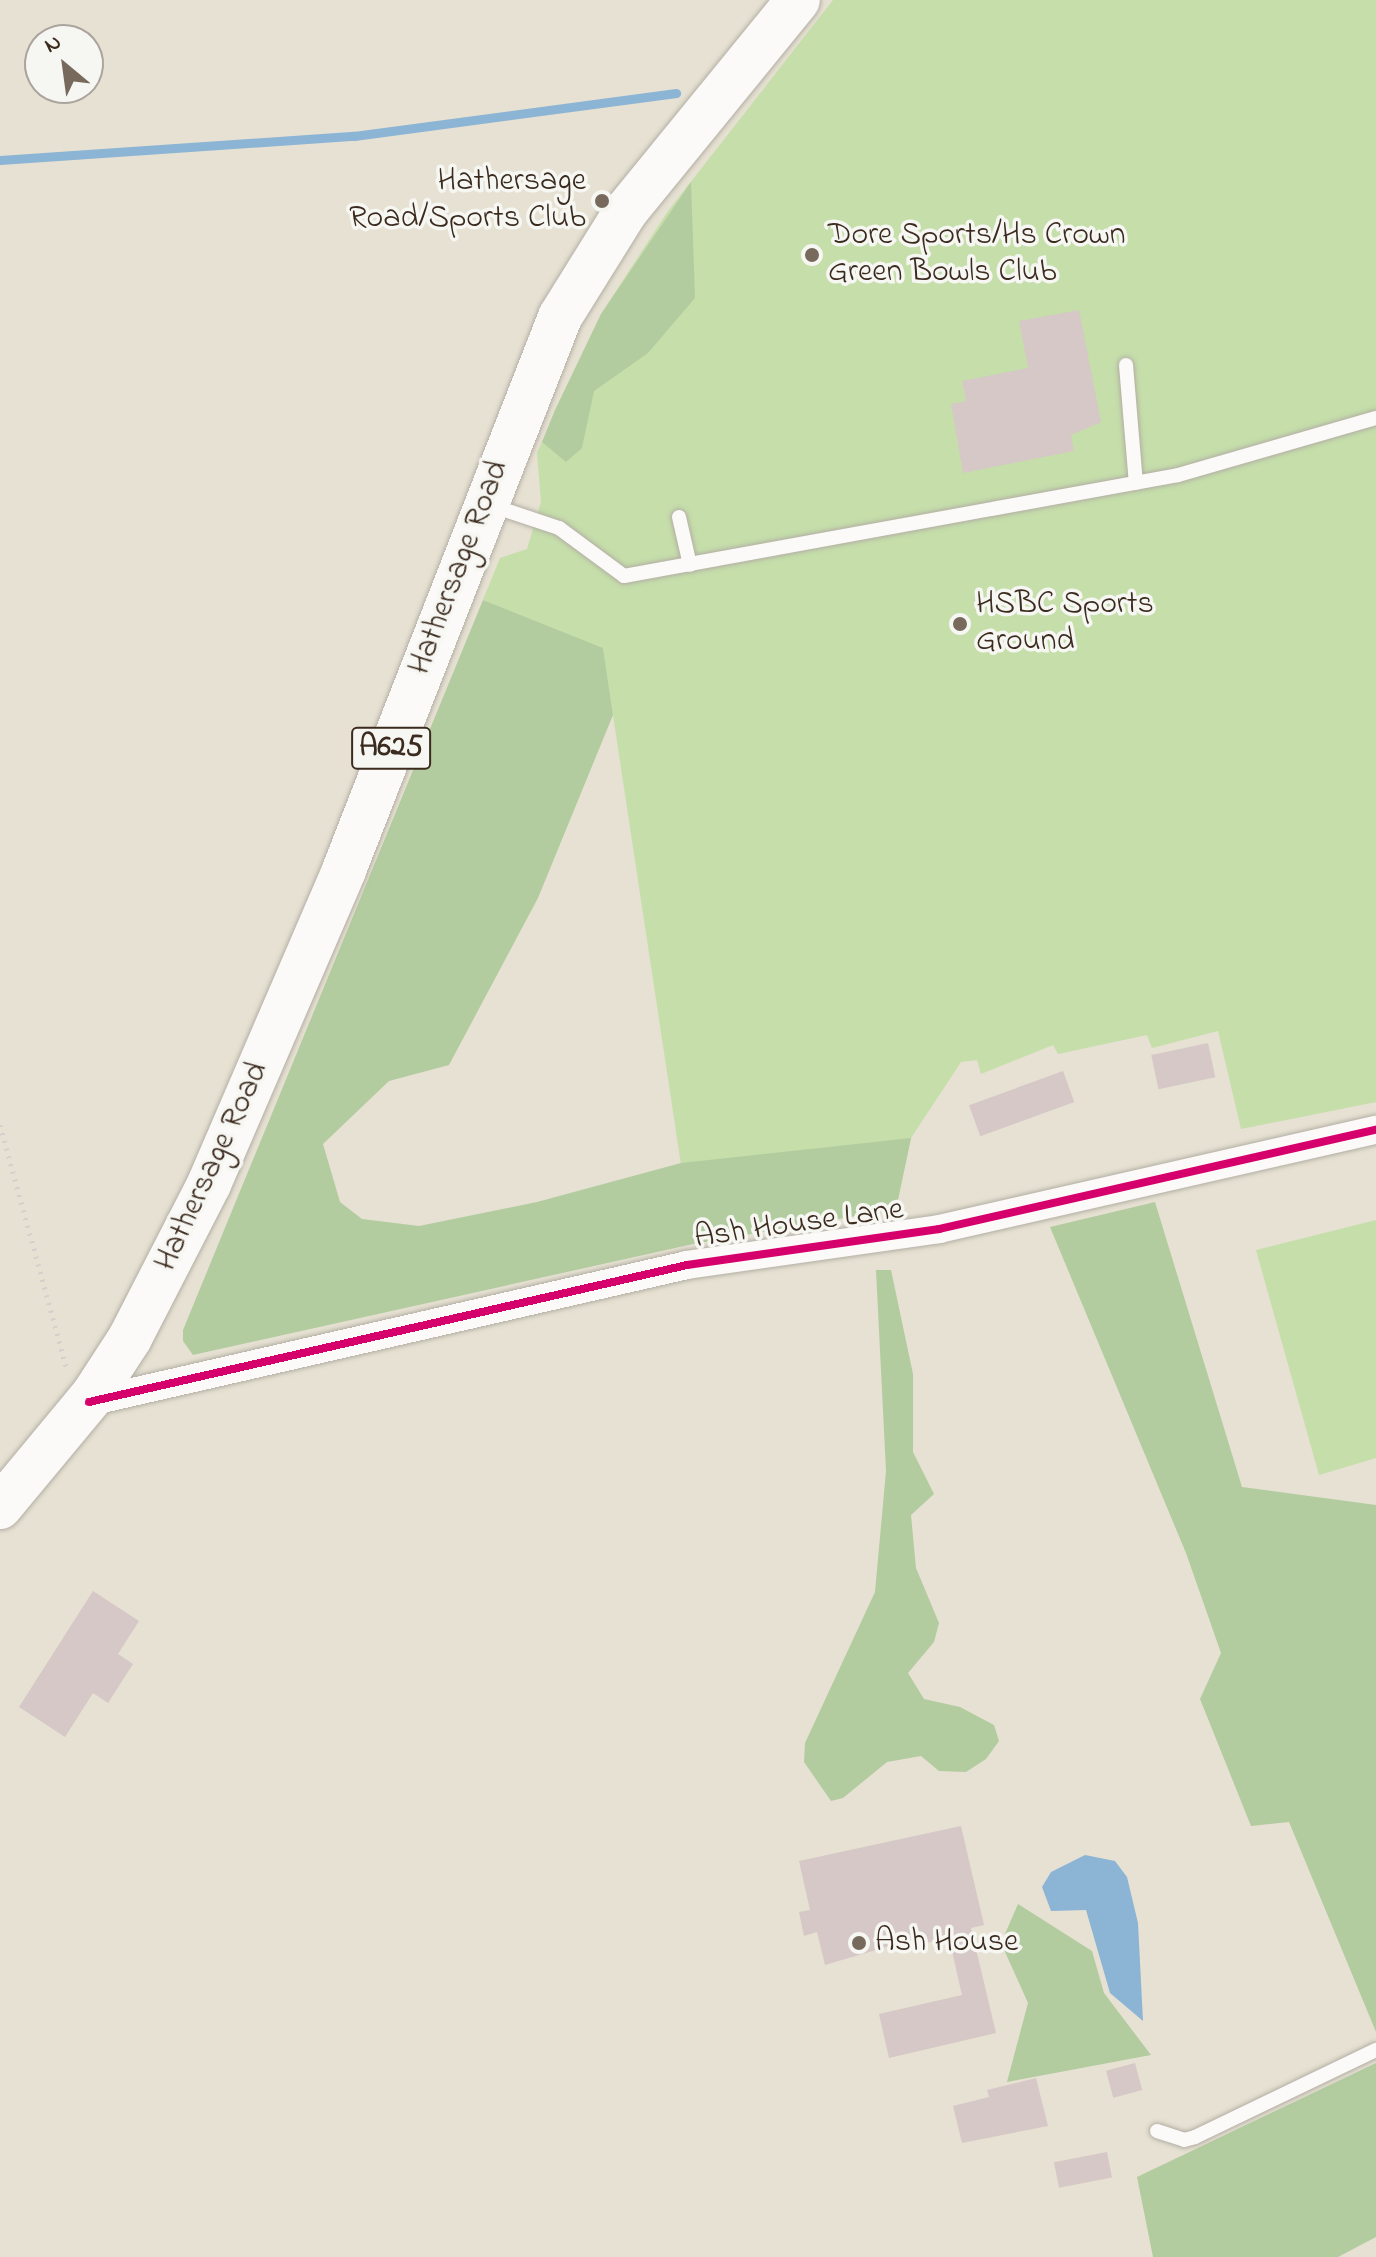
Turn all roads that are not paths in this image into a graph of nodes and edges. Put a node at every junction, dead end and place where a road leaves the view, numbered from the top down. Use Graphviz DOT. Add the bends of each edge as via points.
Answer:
graph roads {
  1 [pos="798,0"];
  2 [pos="1126,365"];
  3 [pos="1376,418"];
  4 [pos="1136,483"];
  5 [pos="485,503"];
  6 [pos="679,517"];
  7 [pos="690,565"];
  8 [pos="1376,1130"];
  9 [pos="91,1399"];
  10 [pos="0,1507"];
  11 [pos="1376,2050"];
  12 [pos="1157,2131"];
  1 -- 5 [label="main road, Hathersage Road / A625" via="626,211 583,275 540,360"];
  2 -- 4 [label="lane"];
  3 -- 4 [label="lane"];
  4 -- 7 [label="lane"];
  5 -- 7 [label="lane" via="559,528 624,576"];
  5 -- 9 [label="main road, Hathersage Road / A625" via="344,870 209,1184 130,1338"];
  6 -- 7 [label="lane"];
  8 -- 9 [label="street, Ash House Lane" via="939,1229 687,1265"];
  9 -- 10 [label="main road, Hathersage Road / A625"];
  11 -- 12 [label="lane" via="1195,2137 1184,2140"];
}
